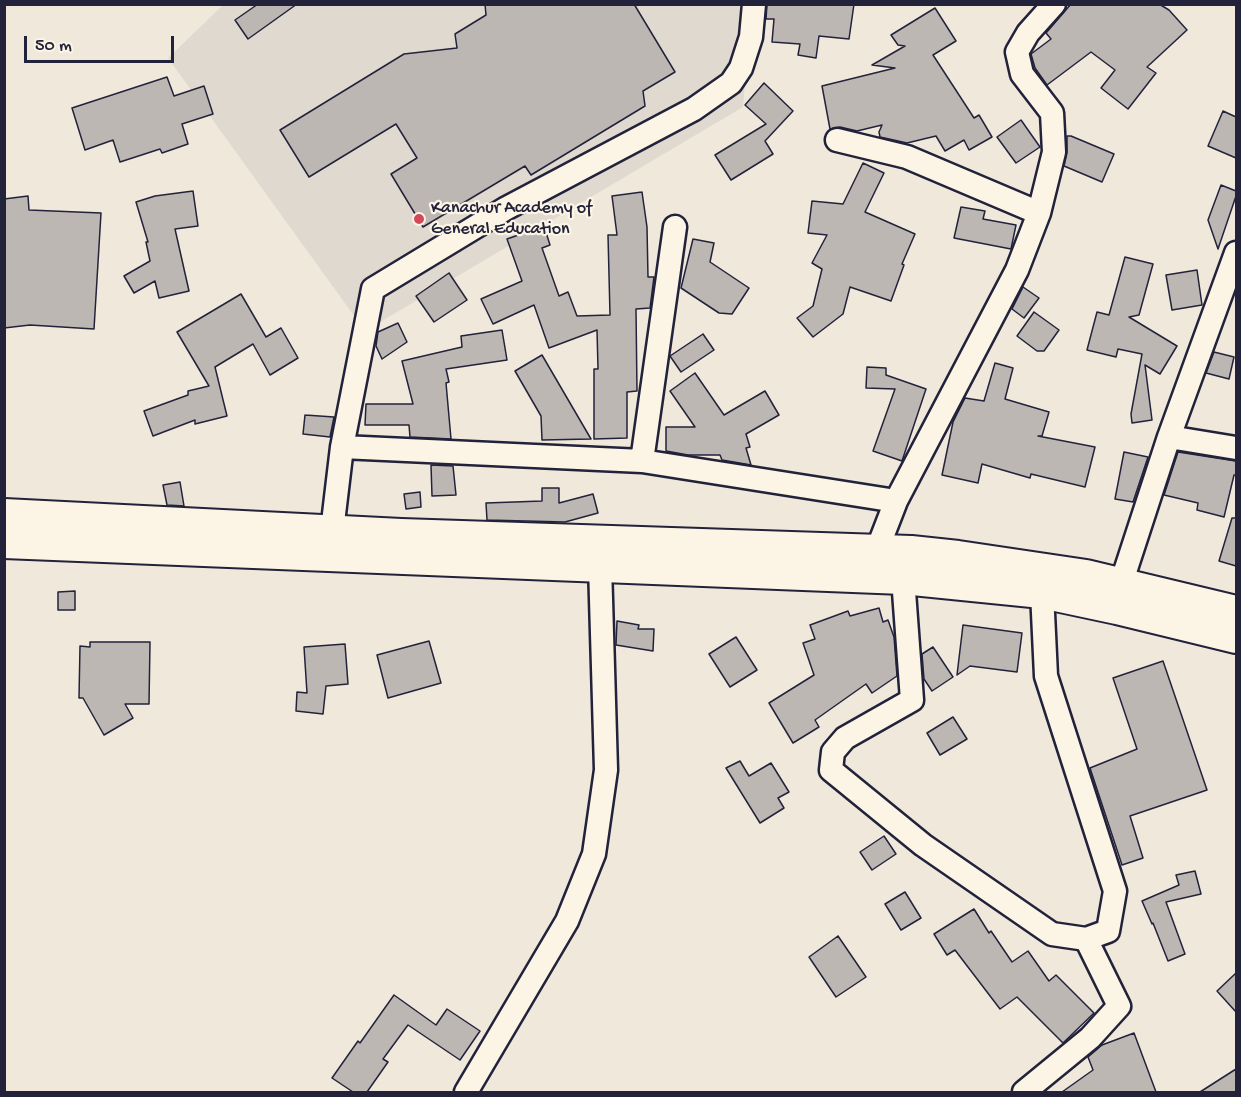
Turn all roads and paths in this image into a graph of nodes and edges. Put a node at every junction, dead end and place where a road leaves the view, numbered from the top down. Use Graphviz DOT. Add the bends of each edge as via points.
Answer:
graph roads {
  1 [pos="754,4"];
  2 [pos="1054,4"];
  3 [pos="837,140"];
  4 [pos="1039,213"];
  5 [pos="675,227"];
  6 [pos="1236,253"];
  7 [pos="1169,437"];
  8 [pos="342,447"];
  9 [pos="1236,448"];
  10 [pos="642,461"];
  11 [pos="896,501"];
  12 [pos="4,515"];
  13 [pos="332,531"];
  14 [pos="70,532"];
  15 [pos="4,542"];
  16 [pos="400,546"];
  17 [pos="877,550"];
  18 [pos="805,561"];
  19 [pos="600,565"];
  20 [pos="903,578"];
  21 [pos="1121,584"];
  22 [pos="1042,592"];
  23 [pos="1236,612"];
  24 [pos="1236,637"];
  25 [pos="1086,939"];
  26 [pos="466,1092"];
  27 [pos="1024,1092"];
  1 -- 8 [label="street" via="751,37 741,69 731,83 694,109 505,208 373,289"];
  2 -- 4 [label="street" via="1017,52 1022,74 1052,113 1054,152"];
  3 -- 4 [label="street" via="907,157"];
  4 -- 11 [label="street" via="1017,270"];
  5 -- 10 [label="street"];
  6 -- 7 [label="street"];
  7 -- 9 [label="street"];
  7 -- 21 [label="street"];
  8 -- 10 [label="street"];
  8 -- 13 [label="street"];
  10 -- 11 [label="street"];
  11 -- 17 [label="street"];
  12 -- 14 [label="main road"];
  13 -- 14 [label="main road"];
  13 -- 16 [label="main road"];
  14 -- 15 [label="main road"];
  14 -- 16 [label="main road"];
  16 -- 18 [label="main road"];
  16 -- 19 [label="main road"];
  17 -- 18 [label="main road"];
  17 -- 21 [label="main road" via="958,556"];
  18 -- 19 [label="main road"];
  18 -- 20 [label="main road"];
  19 -- 26 [label="street" via="606,770 594,854 567,921"];
  20 -- 22 [label="main road"];
  20 -- 25 [label="street" via="912,700 845,738 833,752 831,770 923,844 1052,934"];
  21 -- 23 [label="main road"];
  22 -- 24 [label="main road"];
  22 -- 25 [label="street" via="1046,676 1115,891 1108,931"];
  25 -- 27 [label="street" via="1119,1006 1089,1038"];
}
